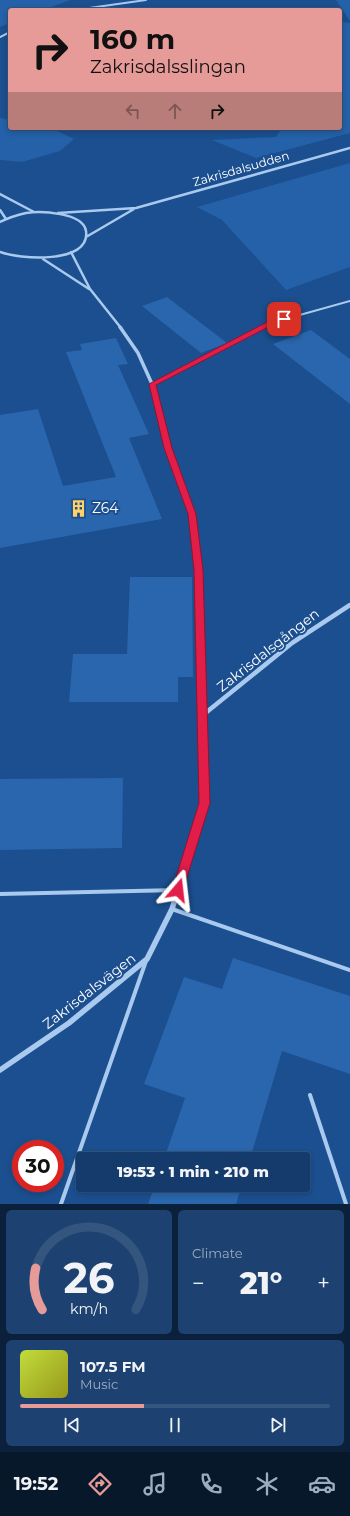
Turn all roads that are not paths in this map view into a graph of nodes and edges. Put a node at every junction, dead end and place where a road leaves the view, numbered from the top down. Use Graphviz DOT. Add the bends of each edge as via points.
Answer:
graph roads {
  1 [pos="146,0"];
  2 [pos="89,8"];
  3 [pos="350,148"];
  4 [pos="0,194"];
  5 [pos="136,208"];
  6 [pos="0,210"];
  7 [pos="35,212"];
  8 [pos="58,213"];
  9 [pos="6,219"];
  10 [pos="0,222"];
  11 [pos="86,237"];
  12 [pos="0,252"];
  13 [pos="71,252"];
  14 [pos="43,259"];
  15 [pos="90,289"];
  16 [pos="350,301"];
  17 [pos="152,384"];
  18 [pos="350,605"];
  19 [pos="202,715"];
  20 [pos="178,890"];
  21 [pos="0,894"];
  22 [pos="172,909"];
  23 [pos="147,959"];
  24 [pos="350,970"];
  25 [pos="0,1070"];
  26 [pos="310,1095"];
  27 [pos="60,1204"];
  28 [pos="346,1204"];
  1 -- 2 [label="street"];
  3 -- 5 [label="street, Zakrisdalsudden"];
  4 -- 7 [label="street"];
  5 -- 8 [label="street, Zakrisdalsudden"];
  5 -- 11 [label="street, Zakrisdalsudden"];
  6 -- 9 [label="street"];
  7 -- 8 [label="street"];
  7 -- 9 [label="street"];
  8 -- 11 [label="street" via="81,222 86,229"];
  9 -- 10 [label="street"];
  11 -- 13 [label="street, Zakrisdalsudden" via="81,245"];
  12 -- 14 [label="street" via="16,258"];
  13 -- 14 [label="street"];
  13 -- 15 [label="street, Zakrisdalsvägen"];
  14 -- 15 [label="street"];
  15 -- 17 [label="street, Zakrisdalsvägen" via="128,337"];
  16 -- 17 [label="lane" via="271,323"];
  17 -- 19 [label="street, Zakrisdalsvägen" via="168,448 192,514 199,570"];
  18 -- 19 [label="street, Zakrisdalsgången" via="291,644"];
  19 -- 20 [label="street, Zakrisdalsvägen" via="205,803"];
  20 -- 21 [label="lane"];
  20 -- 22 [label="street, Zakrisdalsvägen"];
  22 -- 23 [label="street, Zakrisdalsvägen"];
  22 -- 24 [label="lane"];
  23 -- 25 [label="street, Zakrisdalsvägen" via="69,1023"];
  23 -- 27 [label="lane"];
  26 -- 28 [label="lane"];
}
